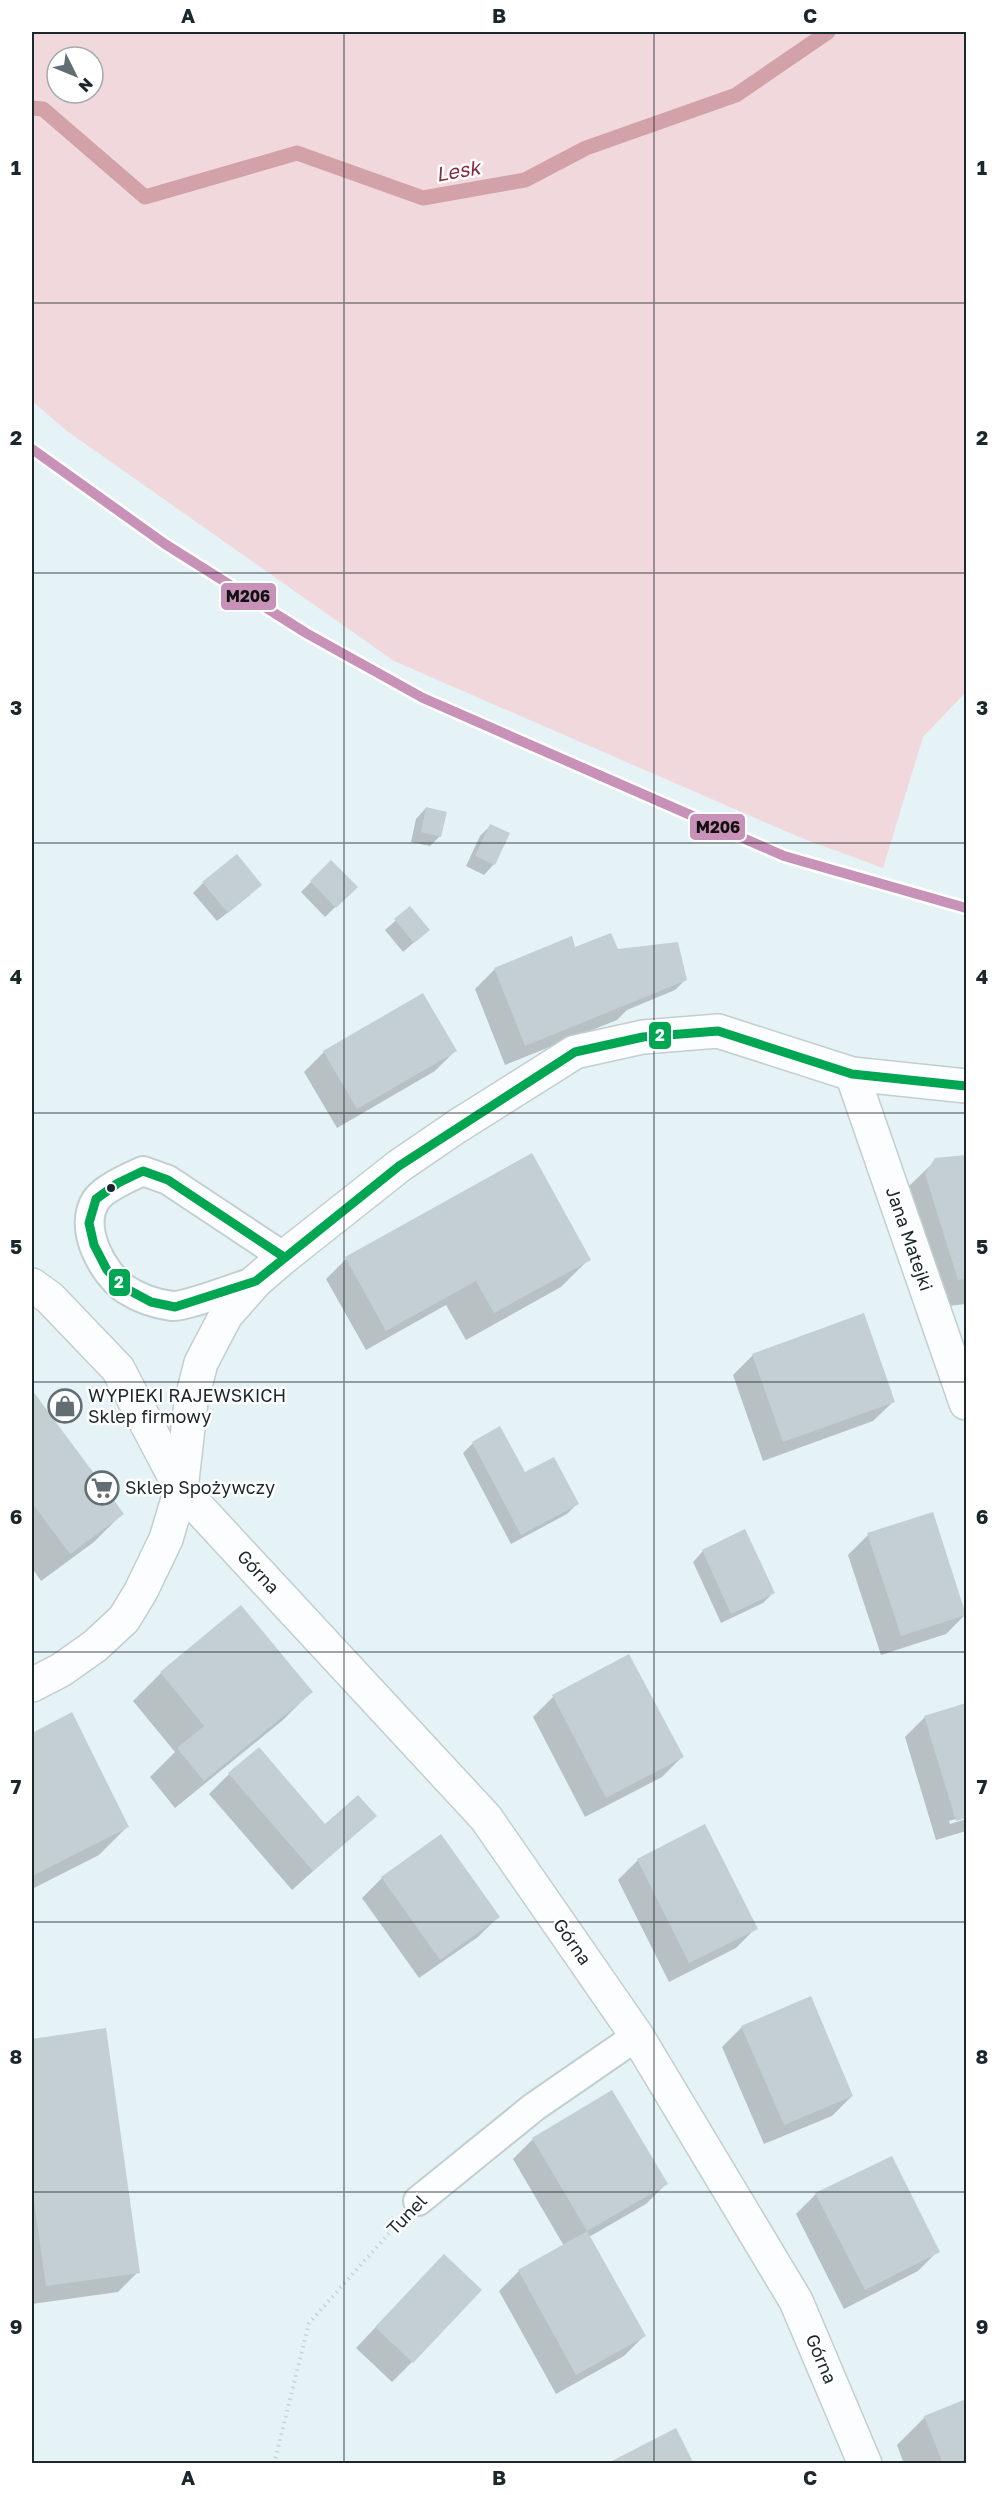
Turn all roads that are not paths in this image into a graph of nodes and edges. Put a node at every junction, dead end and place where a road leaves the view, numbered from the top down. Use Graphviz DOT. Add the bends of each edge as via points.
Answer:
graph roads {
  1 [pos="852,1074"];
  2 [pos="966,1086"];
  3 [pos="284,1257"];
  4 [pos="256,1281"];
  5 [pos="32,1286"];
  6 [pos="966,1403"];
  7 [pos="181,1489"];
  8 [pos="32,1685"];
  9 [pos="636,2036"];
  10 [pos="418,2201"];
  11 [pos="865,2463"];
  1 -- 2 [label="street"];
  1 -- 3 [label="street" via="718,1031 643,1037 574,1052 399,1166"];
  1 -- 6 [label="street, Jana Matejki"];
  3 -- 4 [label="street"];
  3 -- 4 [label="lane" via="168,1180 143,1171 96,1199 89,1223 94,1245 107,1270 125,1288 151,1302 175,1306"];
  4 -- 7 [label="street" via="226,1315 201,1363 191,1402"];
  5 -- 7 [label="street, Górna" via="50,1298 118,1369"];
  7 -- 8 [label="street" via="166,1539 123,1619 62,1670"];
  7 -- 9 [label="street, Górna" via="486,1818"];
  9 -- 10 [label="lane, Tunel" via="534,2107"];
  9 -- 11 [label="street, Górna" via="796,2301"];
}
